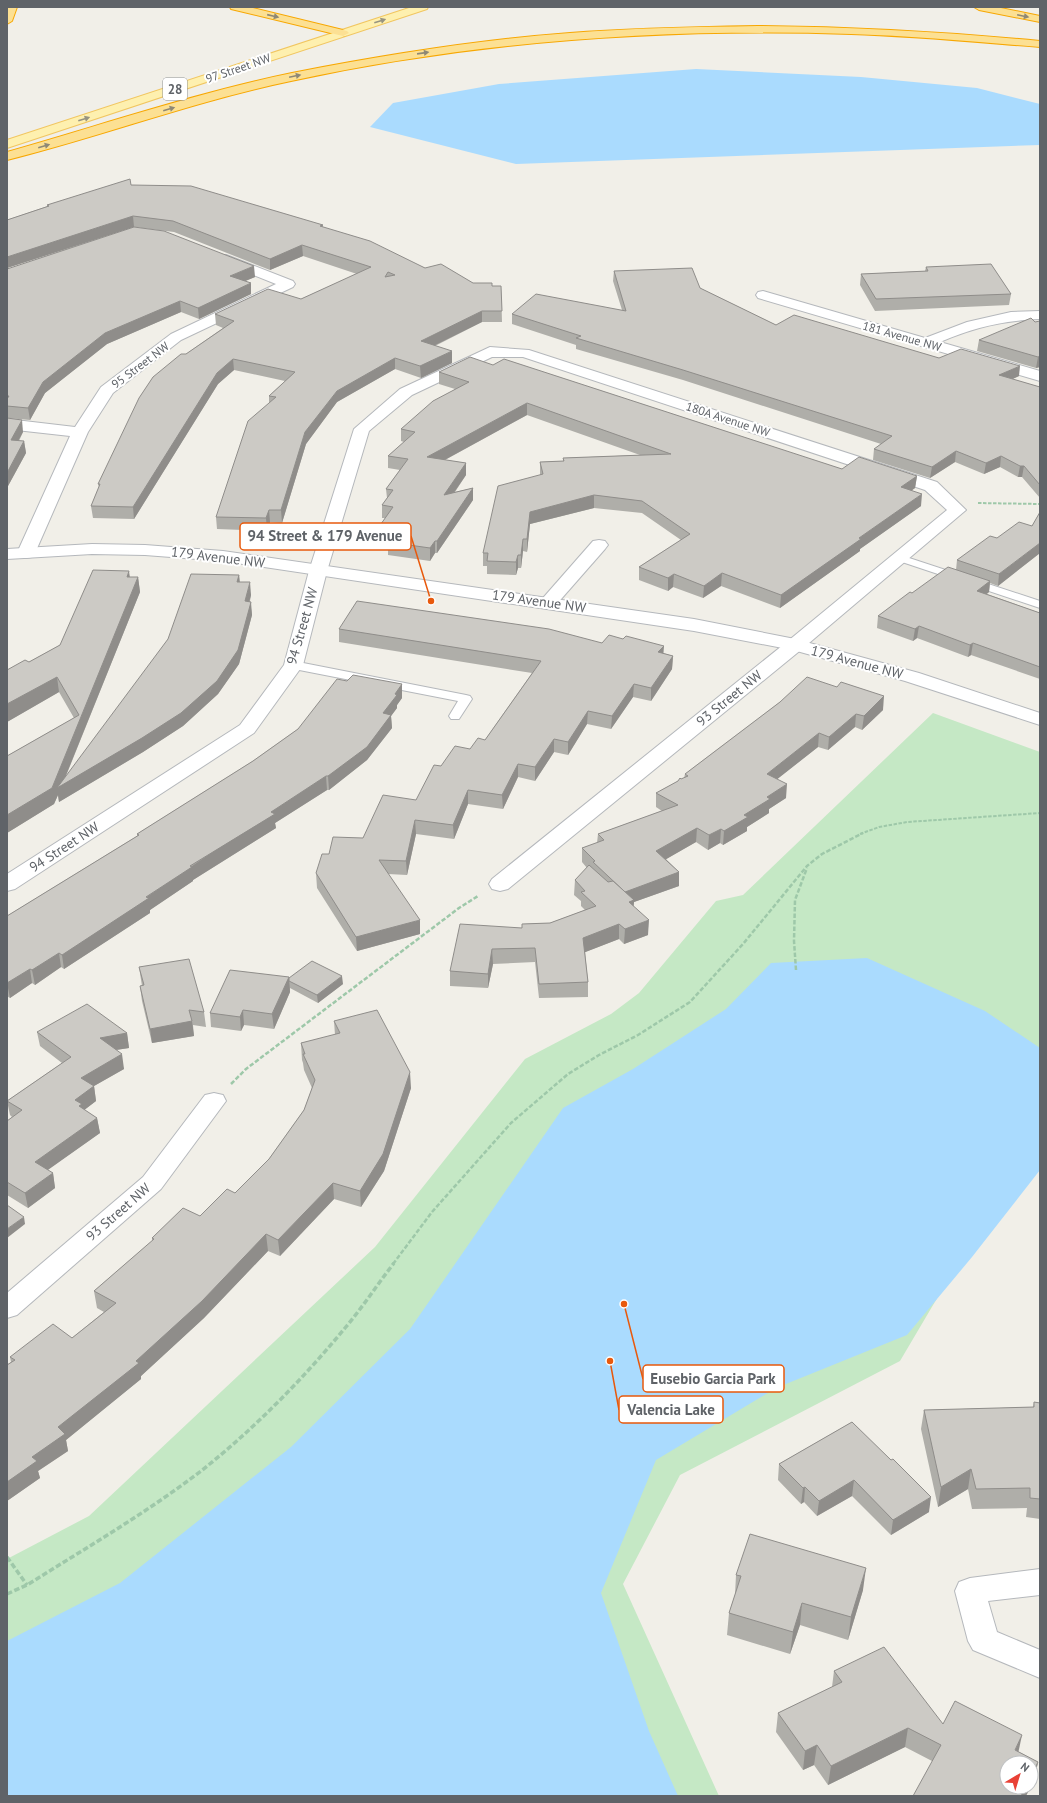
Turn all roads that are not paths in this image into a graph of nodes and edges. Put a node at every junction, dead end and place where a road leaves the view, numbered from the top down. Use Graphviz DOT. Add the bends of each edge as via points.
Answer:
graph roads {
  1 [pos="12,7"];
  2 [pos="235,7"];
  3 [pos="394,7"];
  4 [pos="423,7"];
  5 [pos="979,7"];
  6 [pos="1040,19"];
  7 [pos="7,21"];
  8 [pos="326,29"];
  9 [pos="343,33"];
  10 [pos="1040,44"];
  11 [pos="163,80"];
  12 [pos="7,144"];
  13 [pos="7,156"];
  14 [pos="210,253"];
  15 [pos="763,295"];
  16 [pos="1040,315"];
  17 [pos="925,343"];
  18 [pos="490,352"];
  19 [pos="1040,376"];
  20 [pos="7,424"];
  21 [pos="80,432"];
  22 [pos="952,506"];
  23 [pos="599,545"];
  24 [pos="26,552"];
  25 [pos="7,554"];
  26 [pos="900,558"];
  27 [pos="318,571"];
  28 [pos="549,602"];
  29 [pos="1040,605"];
  30 [pos="795,645"];
  31 [pos="293,665"];
  32 [pos="455,716"];
  33 [pos="1040,720"];
  34 [pos="7,884"];
  35 [pos="500,884"];
  36 [pos="214,1102"];
  37 [pos="7,1308"];
  38 [pos="1040,1582"];
  39 [pos="1040,1664"];
  1 -- 7 [label="highway"];
  2 -- 8 [label="highway, one-way"];
  3 -- 8 [label="main road, 97 Street NW"];
  9 -- 4 [label="main road, 97 Street NW / 28, one-way"];
  5 -- 6 [label="highway, one-way"];
  8 -- 9 [label="highway"];
  8 -- 11 [label="main road, 97 Street NW"];
  12 -- 9 [label="main road, 97 Street NW / 28, one-way"];
  13 -- 10 [label="highway, one-way" via="290,77 414,54 555,37 711,30 820,30"];
  14 -- 21 [label="street, 95 Street NW" via="288,284 176,337 107,390"];
  15 -- 17 [label="street, 181 Avenue NW"];
  16 -- 17 [label="street" via="1011,316 968,326"];
  17 -- 19 [label="street, 181 Avenue NW"];
  18 -- 22 [label="street, 180A Avenue NW" via="524,353 847,457 931,486"];
  18 -- 27 [label="street, 94 Street NW" via="406,392 362,429"];
  20 -- 21 [label="street"];
  21 -- 24 [label="street, 95 Street NW"];
  22 -- 26 [label="street, 93 Street NW"];
  23 -- 28 [label="street"];
  24 -- 25 [label="street"];
  24 -- 27 [label="street, 179 Avenue NW" via="145,550 223,556"];
  26 -- 29 [label="lane"];
  26 -- 30 [label="street, 93 Street NW"];
  27 -- 28 [label="street, 179 Avenue NW"];
  27 -- 31 [label="street, 94 Street NW"];
  28 -- 30 [label="street, 179 Avenue NW" via="694,624"];
  30 -- 33 [label="street, 179 Avenue NW" via="912,677"];
  30 -- 35 [label="street, 93 Street NW"];
  31 -- 32 [label="lane" via="466,698"];
  31 -- 34 [label="street, 94 Street NW" via="247,729"];
  36 -- 37 [label="street, 93 Street NW" via="152,1182"];
  38 -- 39 [label="street" via="970,1592 984,1641"];
}
